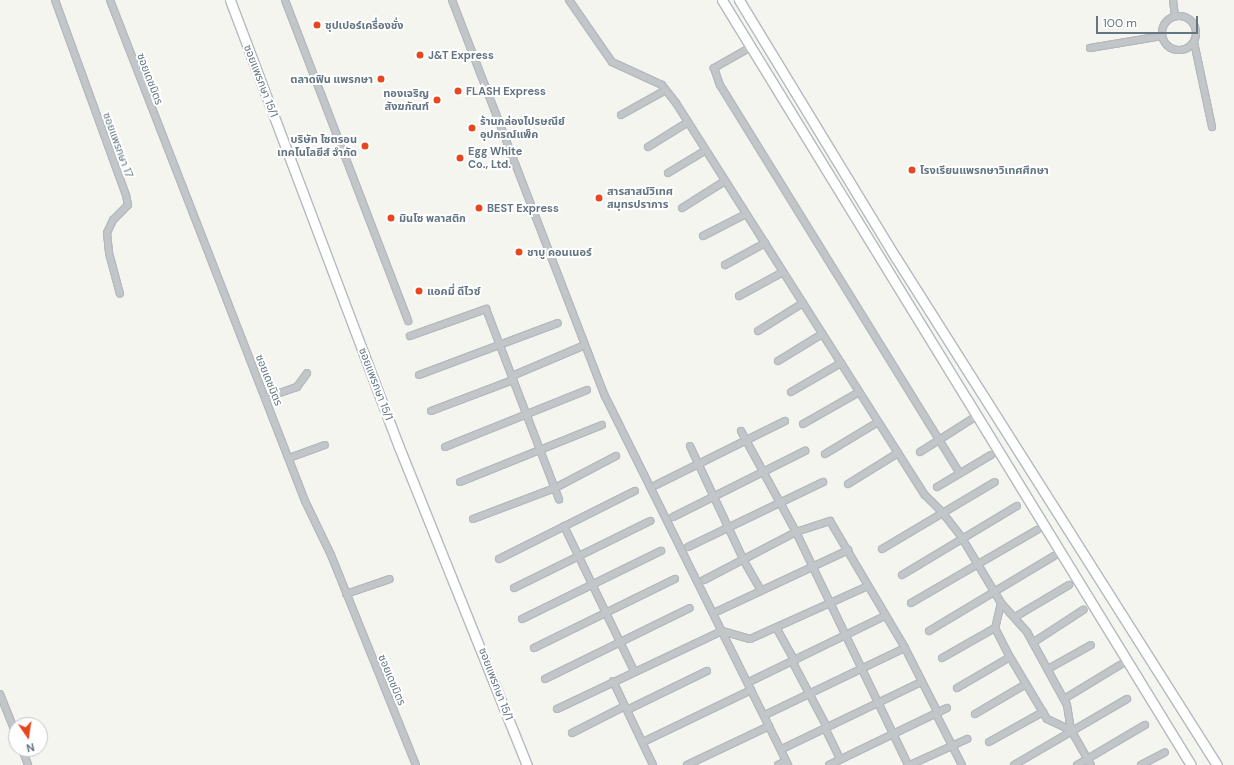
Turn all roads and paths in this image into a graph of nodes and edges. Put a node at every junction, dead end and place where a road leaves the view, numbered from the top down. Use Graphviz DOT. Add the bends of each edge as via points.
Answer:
graph roads {
  1 [pos="55,0"];
  2 [pos="110,0"];
  3 [pos="230,0"];
  4 [pos="285,0"];
  5 [pos="452,0"];
  6 [pos="569,0"];
  7 [pos="722,0"];
  8 [pos="739,0"];
  9 [pos="1173,0"];
  10 [pos="1175,16"];
  11 [pos="1162,36"];
  12 [pos="1194,42"];
  13 [pos="751,47"];
  14 [pos="1090,48"];
  15 [pos="666,90"];
  16 [pos="621,116"];
  17 [pos="688,122"];
  18 [pos="1212,127"];
  19 [pos="648,147"];
  20 [pos="706,150"];
  21 [pos="668,173"];
  22 [pos="725,181"];
  23 [pos="682,208"];
  24 [pos="746,214"];
  25 [pos="703,236"];
  26 [pos="765,243"];
  27 [pos="725,265"];
  28 [pos="783,272"];
  29 [pos="120,294"];
  30 [pos="739,296"];
  31 [pos="803,303"];
  32 [pos="408,321"];
  33 [pos="558,323"];
  34 [pos="758,331"];
  35 [pos="822,334"];
  36 [pos="410,336"];
  37 [pos="500,344"];
  38 [pos="585,345"];
  39 [pos="778,360"];
  40 [pos="841,363"];
  41 [pos="307,374"];
  42 [pos="419,375"];
  43 [pos="512,378"];
  44 [pos="587,390"];
  45 [pos="791,392"];
  46 [pos="860,392"];
  47 [pos="265,398"];
  48 [pos="431,411"];
  49 [pos="527,416"];
  50 [pos="972,419"];
  51 [pos="785,421"];
  52 [pos="878,422"];
  53 [pos="803,424"];
  54 [pos="602,425"];
  55 [pos="741,431"];
  56 [pos="940,438"];
  57 [pos="746,440"];
  58 [pos="325,445"];
  59 [pos="690,446"];
  60 [pos="445,447"];
  61 [pos="540,451"];
  62 [pos="805,451"];
  63 [pos="920,452"];
  64 [pos="898,453"];
  65 [pos="825,454"];
  66 [pos="991,455"];
  67 [pos="616,456"];
  68 [pos="289,458"];
  69 [pos="698,464"];
  70 [pos="764,470"];
  71 [pos="960,473"];
  72 [pos="460,482"];
  73 [pos="823,482"];
  74 [pos="995,482"];
  75 [pos="848,484"];
  76 [pos="656,485"];
  77 [pos="937,487"];
  78 [pos="554,488"];
  79 [pos="635,491"];
  80 [pos="713,496"];
  81 [pos="559,499"];
  82 [pos="780,502"];
  83 [pos="1017,506"];
  84 [pos="942,512"];
  85 [pos="673,516"];
  86 [pos="473,519"];
  87 [pos="650,521"];
  88 [pos="564,526"];
  89 [pos="728,528"];
  90 [pos="1037,530"];
  91 [pos="796,532"];
  92 [pos="962,538"];
  93 [pos="688,547"];
  94 [pos="882,549"];
  95 [pos="848,550"];
  96 [pos="661,551"];
  97 [pos="578,555"];
  98 [pos="1054,556"];
  99 [pos="499,559"];
  100 [pos="744,560"];
  101 [pos="978,565"];
  102 [pos="812,567"];
  103 [pos="902,575"];
  104 [pos="390,579"];
  105 [pos="675,579"];
  106 [pos="704,580"];
  107 [pos="1069,584"];
  108 [pos="592,585"];
  109 [pos="868,586"];
  110 [pos="514,588"];
  111 [pos="761,591"];
  112 [pos="346,594"];
  113 [pos="995,594"];
  114 [pos="829,603"];
  115 [pos="911,603"];
  116 [pos="1001,603"];
  117 [pos="690,608"];
  118 [pos="1083,610"];
  119 [pos="718,611"];
  120 [pos="606,613"];
  121 [pos="884,616"];
  122 [pos="1014,617"];
  123 [pos="522,619"];
  124 [pos="995,628"];
  125 [pos="777,629"];
  126 [pos="722,631"];
  127 [pos="929,631"];
  128 [pos="846,635"];
  129 [pos="1034,642"];
  130 [pos="620,643"];
  131 [pos="1091,645"];
  132 [pos="534,648"];
  133 [pos="906,648"];
  134 [pos="1010,657"];
  135 [pos="942,658"];
  136 [pos="793,661"];
  137 [pos="1120,665"];
  138 [pos="863,668"];
  139 [pos="1048,669"];
  140 [pos="707,671"];
  141 [pos="634,672"];
  142 [pos="545,679"];
  143 [pos="613,681"];
  144 [pos="752,681"];
  145 [pos="921,682"];
  146 [pos="1026,684"];
  147 [pos="957,688"];
  148 [pos="751,690"];
  149 [pos="0,694"];
  150 [pos="808,694"];
  151 [pos="1064,699"];
  152 [pos="1126,699"];
  153 [pos="877,702"];
  154 [pos="626,708"];
  155 [pos="947,708"];
  156 [pos="557,709"];
  157 [pos="1043,712"];
  158 [pos="937,713"];
  159 [pos="767,714"];
  160 [pos="975,714"];
  161 [pos="9,717"];
  162 [pos="1145,725"];
  163 [pos="769,726"];
  164 [pos="826,727"];
  165 [pos="1071,730"];
  166 [pos="572,733"];
  167 [pos="892,734"];
  168 [pos="967,739"];
  169 [pos="643,742"];
  170 [pos="989,742"];
  171 [pos="952,746"];
  172 [pos="784,748"];
  173 [pos="1165,752"];
  174 [pos="840,759"];
  175 [pos="1088,759"];
  176 [pos="787,763"];
  177 [pos="416,765"];
  178 [pos="527,765"];
  179 [pos="653,765"];
  180 [pos="687,765"];
  181 [pos="778,765"];
  182 [pos="829,765"];
  183 [pos="909,765"];
  184 [pos="962,765"];
  185 [pos="1014,765"];
  186 [pos="1077,765"];
  187 [pos="1091,765"];
  188 [pos="1141,765"];
  189 [pos="1190,765"];
  190 [pos="1217,765"];
  1 -- 29 [label="street, ซอยแพรกษา 17" via="128,204 113,220 108,233 108,253"];
  2 -- 47 [label="street, ซอยเดชมิตร"];
  3 -- 178 [label="street, ซอยแพรกษา 15/1" via="399,447"];
  4 -- 32 [label="street"];
  5 -- 38 [label="street"];
  6 -- 15 [label="street" via="612,62 662,85"];
  7 -- 13 [label="street"];
  8 -- 190 [label="street" via="896,258"];
  9 -- 10 [label="street"];
  10 -- 11 [label="street" via="1164,23"];
  10 -- 12 [label="street" via="1185,16 1194,23"];
  11 -- 12 [label="street" via="1166,45 1176,50 1187,48"];
  11 -- 14 [label="street"];
  12 -- 18 [label="street"];
  13 -- 56 [label="street" via="714,68 720,85"];
  13 -- 189 [label="street"];
  15 -- 16 [label="street"];
  15 -- 17 [label="street"];
  17 -- 19 [label="street"];
  17 -- 20 [label="street"];
  20 -- 21 [label="street"];
  20 -- 22 [label="street"];
  22 -- 23 [label="street"];
  22 -- 24 [label="street"];
  24 -- 25 [label="street"];
  24 -- 26 [label="street"];
  26 -- 27 [label="street"];
  26 -- 28 [label="street"];
  28 -- 30 [label="street"];
  28 -- 31 [label="street"];
  31 -- 34 [label="street"];
  31 -- 35 [label="street"];
  33 -- 37 [label="street"];
  35 -- 39 [label="street"];
  35 -- 40 [label="street"];
  36 -- 37 [label="street" via="486,309"];
  37 -- 42 [label="street"];
  37 -- 43 [label="street"];
  38 -- 43 [label="street"];
  38 -- 126 [label="street" via="605,396"];
  40 -- 45 [label="street"];
  40 -- 46 [label="street"];
  41 -- 47 [label="street" via="297,387"];
  43 -- 48 [label="street"];
  43 -- 49 [label="street"];
  44 -- 49 [label="street"];
  46 -- 52 [label="street"];
  46 -- 53 [label="street"];
  47 -- 68 [label="street, ซอยเดชมิตร"];
  49 -- 60 [label="street"];
  49 -- 61 [label="street"];
  50 -- 56 [label="street"];
  51 -- 57 [label="street"];
  52 -- 64 [label="street"];
  52 -- 65 [label="street"];
  54 -- 61 [label="street"];
  55 -- 57 [label="street"];
  56 -- 63 [label="street"];
  56 -- 71 [label="street"];
  57 -- 69 [label="street"];
  57 -- 70 [label="street"];
  58 -- 68 [label="street"];
  59 -- 69 [label="street"];
  61 -- 72 [label="street"];
  61 -- 78 [label="street"];
  62 -- 70 [label="street"];
  64 -- 75 [label="street"];
  64 -- 84 [label="street" via="930,502"];
  66 -- 71 [label="street"];
  67 -- 78 [label="street"];
  68 -- 112 [label="street, ซอยเดชมิตร"];
  69 -- 76 [label="street"];
  69 -- 80 [label="street"];
  70 -- 80 [label="street"];
  70 -- 82 [label="street"];
  71 -- 77 [label="street"];
  73 -- 82 [label="street"];
  74 -- 84 [label="street"];
  78 -- 81 [label="street"];
  78 -- 86 [label="street"];
  79 -- 88 [label="street"];
  80 -- 85 [label="street"];
  80 -- 89 [label="street"];
  82 -- 89 [label="street"];
  82 -- 91 [label="street"];
  83 -- 92 [label="street"];
  84 -- 92 [label="street"];
  84 -- 94 [label="street"];
  87 -- 97 [label="street"];
  88 -- 97 [label="street"];
  88 -- 99 [label="street"];
  89 -- 93 [label="street"];
  89 -- 100 [label="street"];
  90 -- 101 [label="street"];
  91 -- 95 [label="street" via="830,521"];
  91 -- 100 [label="street"];
  91 -- 102 [label="street"];
  92 -- 101 [label="street"];
  92 -- 103 [label="street"];
  95 -- 102 [label="street"];
  95 -- 109 [label="street"];
  96 -- 108 [label="street"];
  97 -- 108 [label="street"];
  97 -- 110 [label="street"];
  98 -- 113 [label="street"];
  100 -- 106 [label="street"];
  100 -- 111 [label="street"];
  101 -- 113 [label="street"];
  101 -- 115 [label="street"];
  102 -- 111 [label="street"];
  102 -- 114 [label="street"];
  104 -- 112 [label="street"];
  105 -- 120 [label="street"];
  107 -- 122 [label="street"];
  108 -- 120 [label="street"];
  108 -- 123 [label="street"];
  109 -- 114 [label="street"];
  109 -- 121 [label="street"];
  111 -- 119 [label="street"];
  112 -- 177 [label="street, ซอยเดชมิตร"];
  113 -- 116 [label="street"];
  113 -- 127 [label="street"];
  114 -- 125 [label="street"];
  114 -- 128 [label="street"];
  116 -- 122 [label="street"];
  116 -- 124 [label="street"];
  117 -- 130 [label="street"];
  118 -- 129 [label="street"];
  120 -- 130 [label="street"];
  120 -- 132 [label="street"];
  121 -- 128 [label="street"];
  121 -- 133 [label="street"];
  122 -- 129 [label="street"];
  124 -- 134 [label="street"];
  124 -- 135 [label="street"];
  125 -- 126 [label="street" via="750,639"];
  125 -- 136 [label="street"];
  126 -- 141 [label="street"];
  126 -- 148 [label="street"];
  128 -- 136 [label="street"];
  128 -- 138 [label="street"];
  129 -- 139 [label="street"];
  130 -- 141 [label="street"];
  130 -- 142 [label="street"];
  131 -- 139 [label="street"];
  133 -- 138 [label="street"];
  133 -- 145 [label="street" via="922,677"];
  134 -- 146 [label="street"];
  134 -- 147 [label="street"];
  136 -- 144 [label="street"];
  136 -- 150 [label="street"];
  137 -- 151 [label="street"];
  138 -- 150 [label="street"];
  138 -- 153 [label="street"];
  139 -- 151 [label="street"];
  140 -- 154 [label="street"];
  141 -- 143 [label="street"];
  143 -- 154 [label="street"];
  143 -- 156 [label="street"];
  145 -- 153 [label="street"];
  145 -- 158 [label="street"];
  146 -- 157 [label="street"];
  146 -- 160 [label="street"];
  148 -- 163 [label="street"];
  148 -- 169 [label="street"];
  149 -- 161 [label="street"];
  150 -- 159 [label="street"];
  150 -- 164 [label="street"];
  151 -- 165 [label="street" via="1069,712"];
  152 -- 165 [label="street"];
  153 -- 164 [label="street"];
  153 -- 167 [label="street"];
  154 -- 166 [label="street"];
  154 -- 169 [label="street"];
  155 -- 158 [label="street"];
  157 -- 165 [label="street" via="1050,722"];
  157 -- 170 [label="street"];
  158 -- 167 [label="street"];
  158 -- 171 [label="street"];
  162 -- 175 [label="street"];
  163 -- 176 [label="street"];
  163 -- 180 [label="street"];
  164 -- 172 [label="street"];
  164 -- 174 [label="street"];
  165 -- 175 [label="street"];
  165 -- 185 [label="street"];
  167 -- 174 [label="street"];
  167 -- 183 [label="street"];
  168 -- 171 [label="street"];
  169 -- 179 [label="street"];
  171 -- 183 [label="street"];
  171 -- 184 [label="street"];
  173 -- 188 [label="street"];
  174 -- 182 [label="street"];
  175 -- 186 [label="street"];
  175 -- 187 [label="street"];
  176 -- 181 [label="street"];
}
